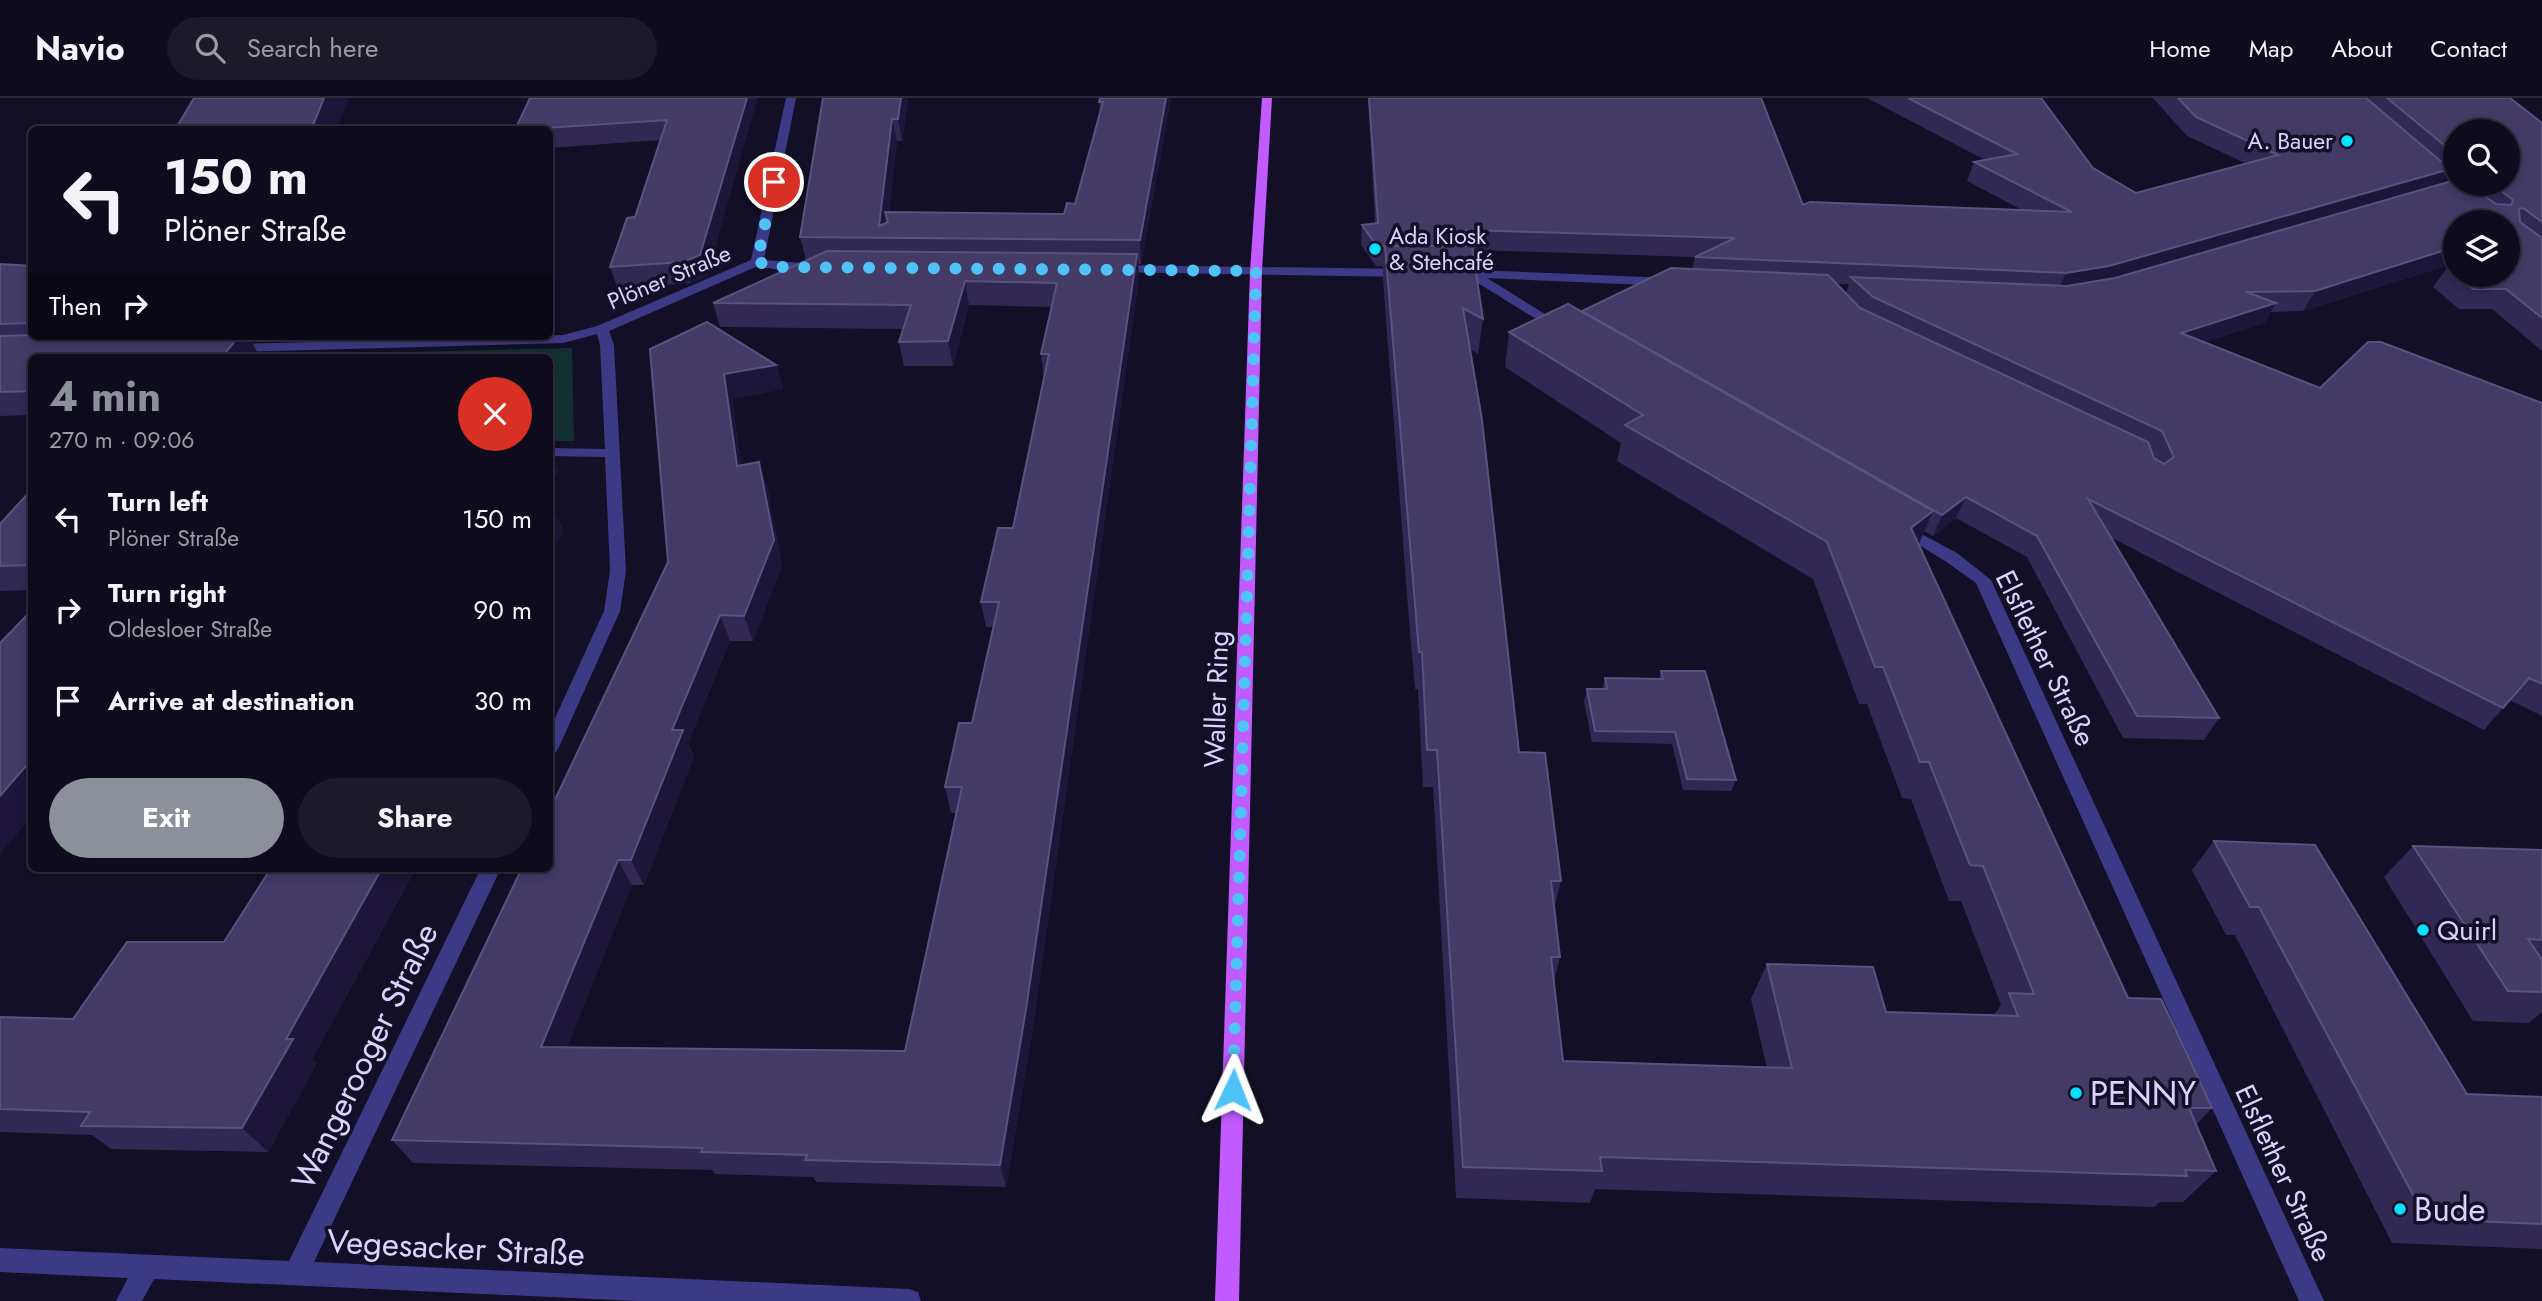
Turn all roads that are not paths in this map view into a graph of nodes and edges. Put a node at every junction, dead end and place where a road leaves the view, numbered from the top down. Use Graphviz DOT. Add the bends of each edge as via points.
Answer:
graph roads {
  1 [pos="791,98"];
  2 [pos="1267,98"];
  3 [pos="757,262"];
  4 [pos="832,268"];
  5 [pos="1101,269"];
  6 [pos="1256,271"];
  7 [pos="1418,273"];
  8 [pos="1444,273"];
  9 [pos="1470,274"];
  10 [pos="1678,283"];
  11 [pos="602,329"];
  12 [pos="553,339"];
  13 [pos="1576,339"];
  14 [pos="529,340"];
  15 [pos="317,346"];
  16 [pos="221,348"];
  17 [pos="310,354"];
  18 [pos="553,452"];
  19 [pos="611,453"];
  20 [pos="1890,522"];
  21 [pos="553,740"];
  22 [pos="489,872"];
  23 [pos="0,1260"];
  24 [pos="147,1268"];
  25 [pos="296,1273"];
  26 [pos="581,1294"];
  27 [pos="128,1301"];
  28 [pos="909,1301"];
  29 [pos="1227,1301"];
  30 [pos="2312,1301"];
  1 -- 3 [label="street"];
  2 -- 6 [label="main road, Waller Ring"];
  3 -- 4 [label="street, Plöner Straße"];
  3 -- 11 [label="street, Plöner Straße"];
  5 -- 6 [label="street"];
  6 -- 7 [label="street"];
  6 -- 29 [label="main road, Waller Ring"];
  8 -- 9 [label="street"];
  9 -- 10 [label="street"];
  9 -- 13 [label="street"];
  11 -- 12 [label="street, Plöner Straße"];
  11 -- 19 [label="street" via="607,345"];
  14 -- 15 [label="street, Plöner Straße"];
  15 -- 16 [label="street, Plöner Straße"];
  15 -- 17 [label="street"];
  18 -- 19 [label="street"];
  19 -- 21 [label="street" via="618,571 612,611"];
  20 -- 30 [label="street, Elsflether Straße" via="1983,580"];
  22 -- 25 [label="street, Wangerooger Straße"];
  23 -- 24 [label="street, Vegesacker Straße"];
  24 -- 25 [label="street, Vegesacker Straße"];
  24 -- 27 [label="street"];
  25 -- 26 [label="street, Vegesacker Straße"];
  26 -- 28 [label="street, Vegesacker Straße"];
}
